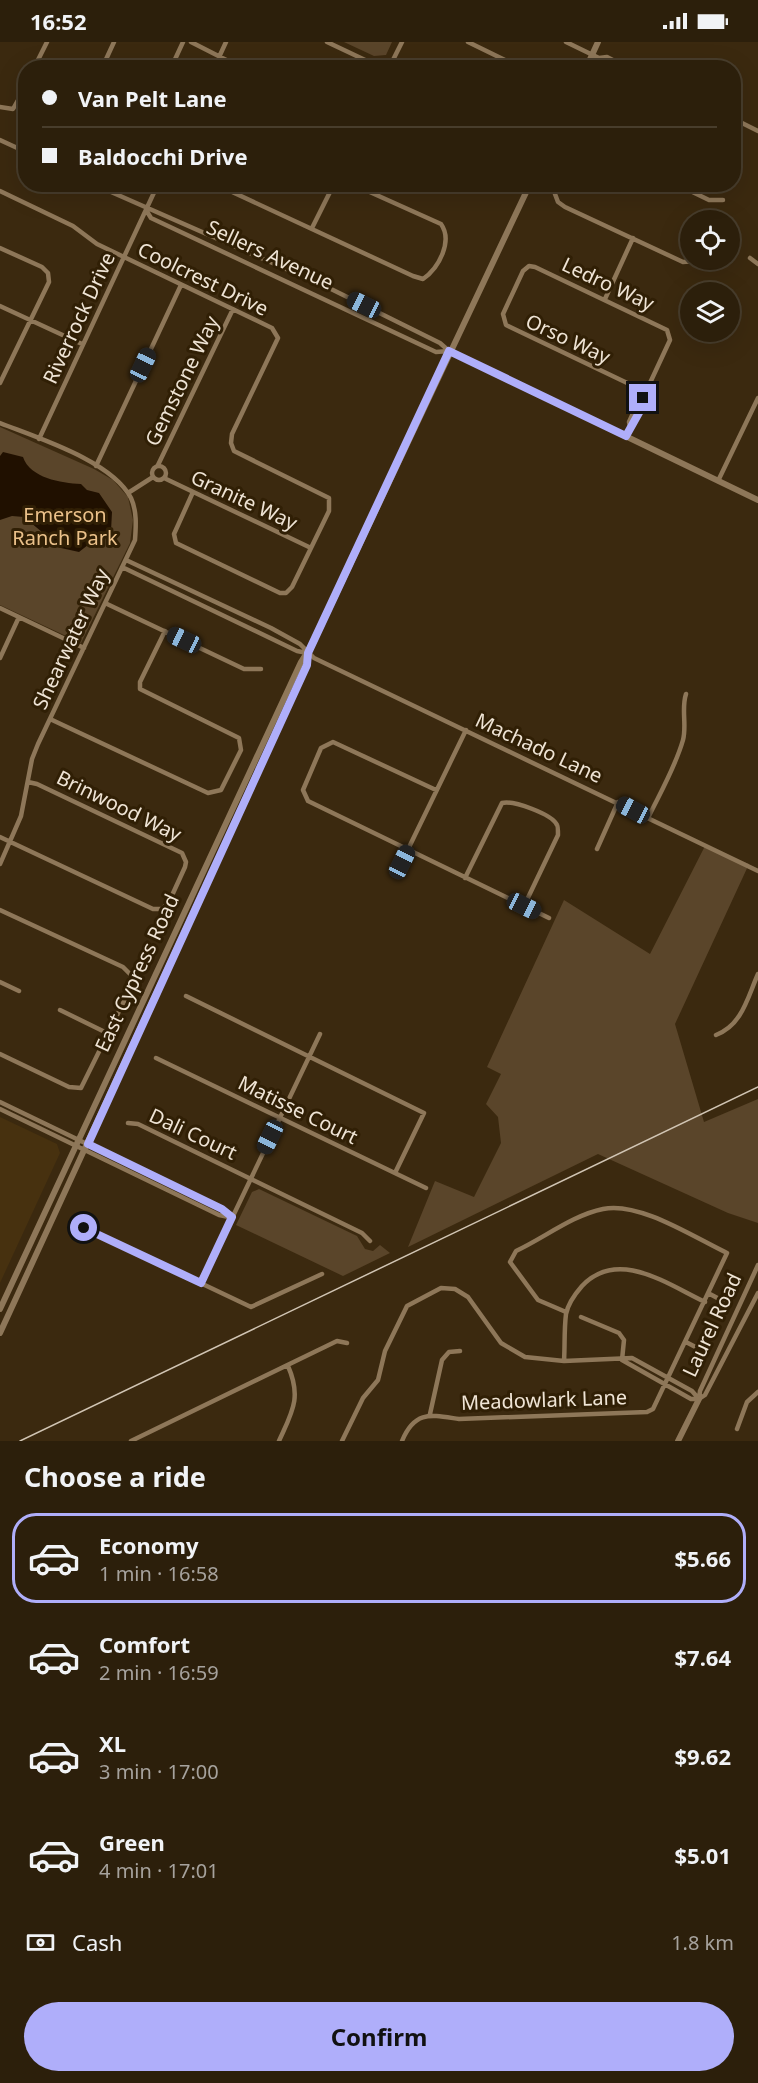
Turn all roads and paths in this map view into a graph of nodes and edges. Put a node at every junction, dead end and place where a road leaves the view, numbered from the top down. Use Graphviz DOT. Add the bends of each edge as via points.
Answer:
graph roads {
  1 [pos="47,42"];
  2 [pos="114,42"];
  3 [pos="183,42"];
  4 [pos="191,42"];
  5 [pos="226,42"];
  6 [pos="327,42"];
  7 [pos="402,42"];
  8 [pos="468,42"];
  9 [pos="566,42"];
  10 [pos="598,42"];
  11 [pos="592,55"];
  12 [pos="219,57"];
  13 [pos="600,58"];
  14 [pos="38,60"];
  15 [pos="106,60"];
  16 [pos="175,60"];
  17 [pos="218,60"];
  18 [pos="225,60"];
  19 [pos="365,60"];
  20 [pos="393,60"];
  21 [pos="505,60"];
  22 [pos="590,60"];
  23 [pos="613,60"];
  24 [pos="18,100"];
  25 [pos="0,107"];
  26 [pos="741,122"];
  27 [pos="758,131"];
  28 [pos="0,140"];
  29 [pos="18,148"];
  30 [pos="0,191"];
  31 [pos="109,192"];
  32 [pos="154,192"];
  33 [pos="233,192"];
  34 [pos="330,192"];
  35 [pos="370,192"];
  36 [pos="526,192"];
  37 [pos="556,192"];
  38 [pos="692,192"];
  39 [pos="723,200"];
  40 [pos="146,210"];
  41 [pos="312,228"];
  42 [pos="633,238"];
  43 [pos="0,248"];
  44 [pos="124,257"];
  45 [pos="750,258"];
  46 [pos="680,261"];
  47 [pos="758,264"];
  48 [pos="529,266"];
  49 [pos="181,285"];
  50 [pos="605,299"];
  51 [pos="0,306"];
  52 [pos="233,309"];
  53 [pos="30,320"];
  54 [pos="82,344"];
  55 [pos="449,351"];
  56 [pos="0,364"];
  57 [pos="7,367"];
  58 [pos="0,383"];
  59 [pos="646,392"];
  60 [pos="758,398"];
  61 [pos="0,423"];
  62 [pos="626,436"];
  63 [pos="39,439"];
  64 [pos="158,465"];
  65 [pos="96,466"];
  66 [pos="153,477"];
  67 [pos="164,478"];
  68 [pos="718,481"];
  69 [pos="193,492"];
  70 [pos="128,493"];
  71 [pos="758,500"];
  72 [pos="311,548"];
  73 [pos="126,560"];
  74 [pos="122,567"];
  75 [pos="105,603"];
  76 [pos="0,608"];
  77 [pos="19,617"];
  78 [pos="165,631"];
  79 [pos="84,648"];
  80 [pos="308,653"];
  81 [pos="0,658"];
  82 [pos="261,669"];
  83 [pos="686,694"];
  84 [pos="50,719"];
  85 [pos="466,730"];
  86 [pos="28,782"];
  87 [pos="436,790"];
  88 [pos="618,802"];
  89 [pos="648,818"];
  90 [pos="0,837"];
  91 [pos="10,842"];
  92 [pos="597,849"];
  93 [pos="408,850"];
  94 [pos="0,864"];
  95 [pos="758,871"];
  96 [pos="396,874"];
  97 [pos="465,878"];
  98 [pos="524,906"];
  99 [pos="0,910"];
  100 [pos="549,918"];
  101 [pos="758,974"];
  102 [pos="0,982"];
  103 [pos="19,991"];
  104 [pos="186,996"];
  105 [pos="60,1010"];
  106 [pos="109,1034"];
  107 [pos="320,1034"];
  108 [pos="716,1035"];
  109 [pos="0,1054"];
  110 [pos="156,1058"];
  111 [pos="309,1058"];
  112 [pos="0,1102"];
  113 [pos="0,1109"];
  114 [pos="279,1118"];
  115 [pos="128,1123"];
  116 [pos="77,1143"];
  117 [pos="86,1147"];
  118 [pos="395,1173"];
  119 [pos="250,1177"];
  120 [pos="426,1188"];
  121 [pos="232,1217"];
  122 [pos="74,1223"];
  123 [pos="370,1241"];
  124 [pos="758,1265"];
  125 [pos="322,1274"];
  126 [pos="201,1283"];
  127 [pos="708,1293"];
  128 [pos="758,1293"];
  129 [pos="723,1300"];
  130 [pos="705,1302"];
  131 [pos="0,1309"];
  132 [pos="566,1312"];
  133 [pos="581,1317"];
  134 [pos="0,1333"];
  135 [pos="347,1342"];
  136 [pos="686,1342"];
  137 [pos="460,1351"];
  138 [pos="703,1351"];
  139 [pos="622,1360"];
  140 [pos="564,1361"];
  141 [pos="288,1366"];
  142 [pos="667,1379"];
  143 [pos="663,1385"];
  144 [pos="758,1392"];
  145 [pos="699,1399"];
  146 [pos="430,1414"];
  147 [pos="737,1429"];
  148 [pos="138,1440"];
  149 [pos="679,1440"];
  150 [pos="131,1441"];
  151 [pos="279,1441"];
  152 [pos="342,1441"];
  153 [pos="402,1441"];
  1 -- 14 [label="street"];
  2 -- 15 [label="street"];
  3 -- 16 [label="street"];
  4 -- 12 [label="street"];
  5 -- 12 [label="street"];
  6 -- 19 [label="street"];
  7 -- 20 [label="street"];
  8 -- 21 [label="street"];
  9 -- 11 [label="street"];
  10 -- 11 [label="street"];
  11 -- 13 [label="street"];
  11 -- 22 [label="street"];
  12 -- 17 [label="street"];
  12 -- 18 [label="street"];
  13 -- 23 [label="street"];
  24 -- 25 [label="street" via="13,109"];
  26 -- 27 [label="street"];
  28 -- 29 [label="street"];
  30 -- 44 [label="street, Coolcrest Drive" via="73,226"];
  31 -- 40 [label="street, Sellers Avenue"];
  32 -- 40 [label="street, Riverrock Drive"];
  33 -- 41 [label="street"];
  34 -- 41 [label="street"];
  35 -- 41 [label="street" via="441,224 447,233 431,273 423,279"];
  36 -- 55 [label="street, East Cypress Road"];
  37 -- 42 [label="street" via="558,202 565,207"];
  38 -- 39 [label="street" via="709,200"];
  40 -- 44 [label="street, Riverrock Drive"];
  40 -- 55 [label="street, Sellers Avenue" via="155,210 327,287"];
  40 -- 55 [label="street, Sellers Avenue" via="151,218 436,352"];
  42 -- 46 [label="street"];
  42 -- 50 [label="street"];
  43 -- 53 [label="street" via="48,273 49,282"];
  44 -- 49 [label="street, Coolcrest Drive"];
  44 -- 54 [label="street, Riverrock Drive"];
  45 -- 47 [label="street"];
  48 -- 50 [label="street, Ledro Way"];
  48 -- 59 [label="street, Orso Way" via="503,314 506,325"];
  49 -- 52 [label="street, Coolcrest Drive"];
  49 -- 65 [label="street"];
  50 -- 59 [label="street, Ledro Way" via="663,326 670,335"];
  51 -- 53 [label="street"];
  52 -- 64 [label="street, Gemstone Way"];
  52 -- 72 [label="street, Coolcrest Drive" via="272,328 278,338 232,435 232,447 326,495 329,511"];
  53 -- 54 [label="street"];
  53 -- 57 [label="street"];
  54 -- 63 [label="street, Riverrock Drive"];
  55 -- 62 [label="street, Sellers Avenue"];
  55 -- 80 [label="street, East Cypress Road"];
  56 -- 57 [label="street"];
  57 -- 58 [label="street"];
  59 -- 62 [label="street" via="645,402"];
  60 -- 68 [label="street"];
  61 -- 63 [label="street, Shearwater Way"];
  62 -- 68 [label="street, Sellers Avenue"];
  63 -- 65 [label="street, Shearwater Way"];
  64 -- 66 [label="street" via="152,470"];
  64 -- 67 [label="street" via="165,469"];
  65 -- 70 [label="street, Shearwater Way" via="108,472"];
  66 -- 67 [label="street"];
  66 -- 70 [label="street"];
  67 -- 69 [label="street, Granite Way"];
  68 -- 71 [label="street, Sellers Avenue"];
  69 -- 72 [label="street, Granite Way"];
  69 -- 72 [label="street" via="174,534 176,543 286,593"];
  70 -- 73 [label="street, Shearwater Way" via="136,521 135,540"];
  73 -- 74 [label="street, Shearwater Way"];
  73 -- 80 [label="street" via="270,628 300,644"];
  74 -- 75 [label="street, Shearwater Way"];
  74 -- 80 [label="street"];
  75 -- 78 [label="street"];
  75 -- 79 [label="street, Shearwater Way"];
  76 -- 77 [label="street"];
  77 -- 79 [label="street"];
  77 -- 81 [label="street"];
  78 -- 82 [label="street" via="244,669"];
  78 -- 84 [label="street" via="140,689 239,738 241,750 221,790 208,793"];
  79 -- 84 [label="street, Shearwater Way"];
  80 -- 85 [label="street, Machado Lane"];
  80 -- 116 [label="street, East Cypress Road" via="300,662"];
  80 -- 117 [label="street, East Cypress Road" via="307,665"];
  83 -- 89 [label="street" via="682,707 684,737"];
  84 -- 86 [label="street, Shearwater Way" via="32,759"];
  85 -- 87 [label="street"];
  85 -- 88 [label="street, Machado Lane"];
  86 -- 91 [label="street, Shearwater Way" via="21,816"];
  86 -- 91 [label="street, Brinwood Way" via="179,851 185,857 185,867 169,902 158,910"];
  87 -- 93 [label="street"];
  87 -- 93 [label="street" via="333,742 321,748 303,785 308,801"];
  88 -- 89 [label="street, Machado Lane"];
  88 -- 92 [label="street"];
  89 -- 95 [label="street, Machado Lane"];
  90 -- 91 [label="street"];
  91 -- 94 [label="street, Shearwater Way"];
  93 -- 96 [label="street"];
  93 -- 97 [label="street"];
  97 -- 98 [label="street"];
  97 -- 98 [label="street" via="502,803 511,801 552,819 558,835"];
  98 -- 100 [label="street"];
  99 -- 106 [label="street" via="128,970 132,983"];
  101 -- 108 [label="street" via="736,1023"];
  102 -- 103 [label="street"];
  104 -- 111 [label="street"];
  105 -- 106 [label="street"];
  106 -- 109 [label="street" via="84,1084 77,1089"];
  107 -- 111 [label="street"];
  110 -- 114 [label="street, Matisse Court"];
  111 -- 114 [label="street"];
  111 -- 118 [label="street" via="424,1113"];
  112 -- 116 [label="street"];
  113 -- 116 [label="street"];
  114 -- 118 [label="street, Matisse Court"];
  114 -- 119 [label="street"];
  115 -- 119 [label="street, Dali Court" via="138,1124"];
  116 -- 117 [label="street"];
  116 -- 131 [label="street, East Cypress Road"];
  117 -- 121 [label="street" via="219,1215"];
  117 -- 134 [label="street, East Cypress Road"];
  118 -- 120 [label="street, Matisse Court"];
  119 -- 121 [label="street"];
  119 -- 123 [label="street, Dali Court" via="362,1233"];
  121 -- 126 [label="street"];
  122 -- 126 [label="street"];
  124 -- 145 [label="street, Laurel Road"];
  125 -- 126 [label="street" via="251,1307"];
  127 -- 129 [label="street"];
  127 -- 130 [label="street"];
  127 -- 132 [label="street" via="728,1253 630,1210 604,1208 516,1251 510,1262 538,1300"];
  128 -- 145 [label="street, Laurel Road" via="705,1395"];
  130 -- 132 [label="street" via="623,1267 606,1269 590,1278"];
  130 -- 136 [label="street"];
  132 -- 140 [label="street"];
  133 -- 139 [label="street" via="619,1333 624,1340"];
  135 -- 141 [label="street" via="337,1341"];
  136 -- 138 [label="street"];
  136 -- 142 [label="street"];
  137 -- 146 [label="street" via="449,1352 442,1360"];
  139 -- 140 [label="street"];
  139 -- 142 [label="street" via="632,1358"];
  139 -- 143 [label="street"];
  140 -- 152 [label="street" via="517,1353 501,1343 468,1297 455,1289 441,1288 407,1306 385,1351 378,1380 363,1398"];
  141 -- 148 [label="street"];
  141 -- 151 [label="street" via="296,1398"];
  142 -- 143 [label="street"];
  142 -- 145 [label="street" via="692,1391"];
  143 -- 145 [label="street" via="691,1400"];
  143 -- 146 [label="street, Meadowlark Lane" via="657,1405 647,1412 459,1419"];
  144 -- 147 [label="street" via="747,1402"];
  145 -- 149 [label="street, Laurel Road"];
  146 -- 153 [label="street" via="413,1424"];
  148 -- 150 [label="street"];
}
